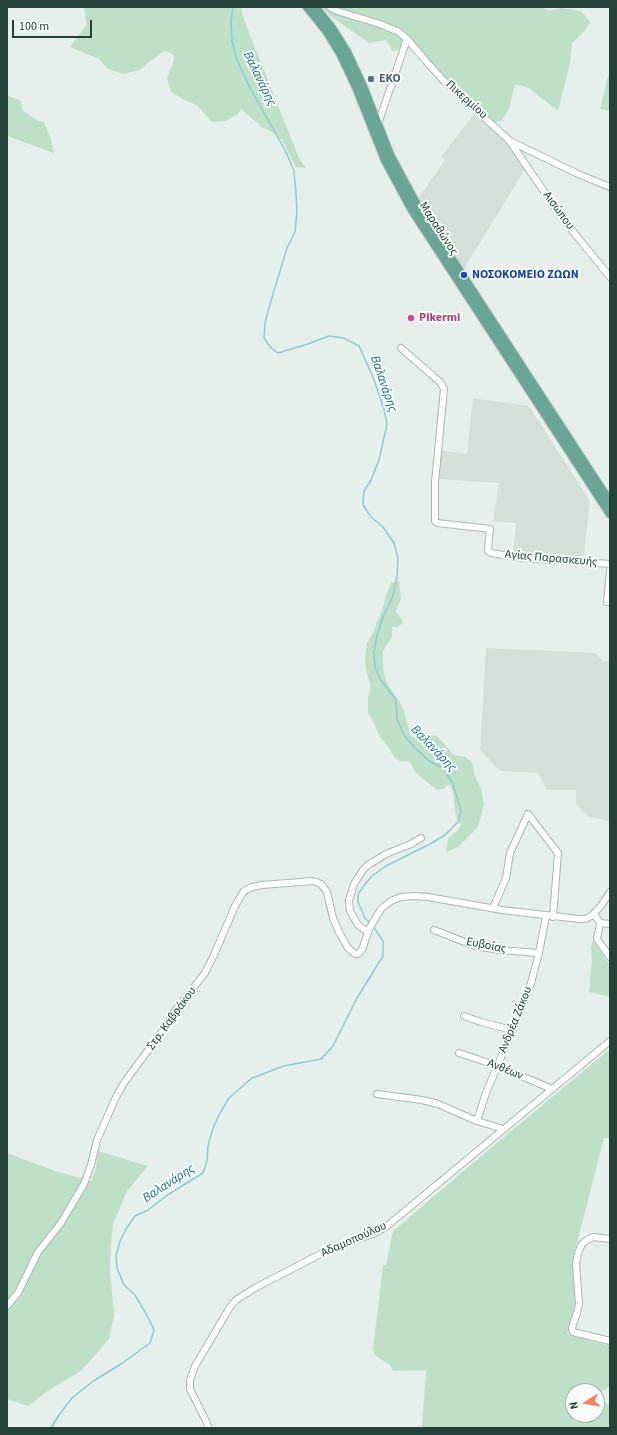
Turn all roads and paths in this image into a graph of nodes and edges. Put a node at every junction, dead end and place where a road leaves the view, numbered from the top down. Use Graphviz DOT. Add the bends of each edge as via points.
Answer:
graph roads {
  1 [pos="307,7"];
  2 [pos="315,7"];
  3 [pos="330,7"];
  4 [pos="407,39"];
  5 [pos="378,124"];
  6 [pos="510,141"];
  7 [pos="610,187"];
  8 [pos="610,277"];
  9 [pos="401,348"];
  10 [pos="610,502"];
  11 [pos="610,514"];
  12 [pos="610,564"];
  13 [pos="610,570"];
  14 [pos="607,602"];
  15 [pos="421,838"];
  16 [pos="610,892"];
  17 [pos="492,908"];
  18 [pos="594,914"];
  19 [pos="546,916"];
  20 [pos="553,917"];
  21 [pos="600,922"];
  22 [pos="610,924"];
  23 [pos="434,930"];
  24 [pos="368,932"];
  25 [pos="539,953"];
  26 [pos="610,957"];
  27 [pos="464,1016"];
  28 [pos="512,1030"];
  29 [pos="610,1041"];
  30 [pos="459,1053"];
  31 [pos="498,1066"];
  32 [pos="552,1089"];
  33 [pos="377,1094"];
  34 [pos="477,1121"];
  35 [pos="503,1129"];
  36 [pos="610,1239"];
  37 [pos="7,1306"];
  38 [pos="610,1341"];
  39 [pos="208,1428"];
  1 -- 11 [label="main road, Μαραθώνος" via="327,32 345,62 385,160 412,210"];
  2 -- 5 [label="main road, Μαραθώνος" via="347,52"];
  3 -- 4 [label="street, Πικερμίου" via="391,28"];
  4 -- 5 [label="street"];
  4 -- 6 [label="street, Πικερμίου" via="444,80"];
  5 -- 10 [label="main road, Μαραθώνος" via="400,176 426,220"];
  6 -- 7 [label="street, Πικερμίου"];
  6 -- 8 [label="street, Αισώπου" via="562,218"];
  9 -- 12 [label="street, Αγίας Παρασκευής" via="441,383 444,389 434,520 437,523 490,529 488,550 492,553 523,558"];
  13 -- 14 [label="street"];
  15 -- 24 [label="street" via="368,865 354,884 349,900 350,911 358,925"];
  16 -- 18 [label="street"];
  17 -- 19 [label="street"];
  17 -- 20 [label="street" via="506,878 510,854 528,814 558,853"];
  17 -- 24 [label="street" via="428,897 406,896 387,903 377,914"];
  18 -- 20 [label="street" via="584,919"];
  18 -- 21 [label="street"];
  19 -- 20 [label="street"];
  19 -- 25 [label="street, Ανδρέα Ζάκου"];
  21 -- 22 [label="street"];
  21 -- 26 [label="street" via="598,939"];
  23 -- 25 [label="street, Ευβοίας" via="475,946"];
  24 -- 37 [label="street, Στρ. Καβράκου" via="362,950 358,954 352,952 336,926 327,892 317,882 262,884 244,890 205,973 175,1011 117,1096 97,1140 84,1184 61,1223 38,1252 18,1293"];
  25 -- 28 [label="street, Ανδρέα Ζάκου" via="522,1010"];
  27 -- 28 [label="street"];
  28 -- 31 [label="street, Ανδρέα Ζάκου"];
  29 -- 32 [label="street, Αδαμοπούλου"];
  30 -- 31 [label="street, Ανθέων"];
  31 -- 32 [label="street, Ανθέων"];
  31 -- 34 [label="street, Ανδρέα Ζάκου"];
  32 -- 35 [label="street, Αδαμοπούλου"];
  33 -- 34 [label="street" via="438,1104"];
  34 -- 35 [label="street"];
  35 -- 39 [label="street, Αδαμοπούλου" via="383,1229 332,1248 236,1300 195,1366 190,1380 190,1389"];
  36 -- 38 [label="street" via="593,1237 582,1244 578,1253 576,1264 579,1304 572,1328 573,1332"];
}
